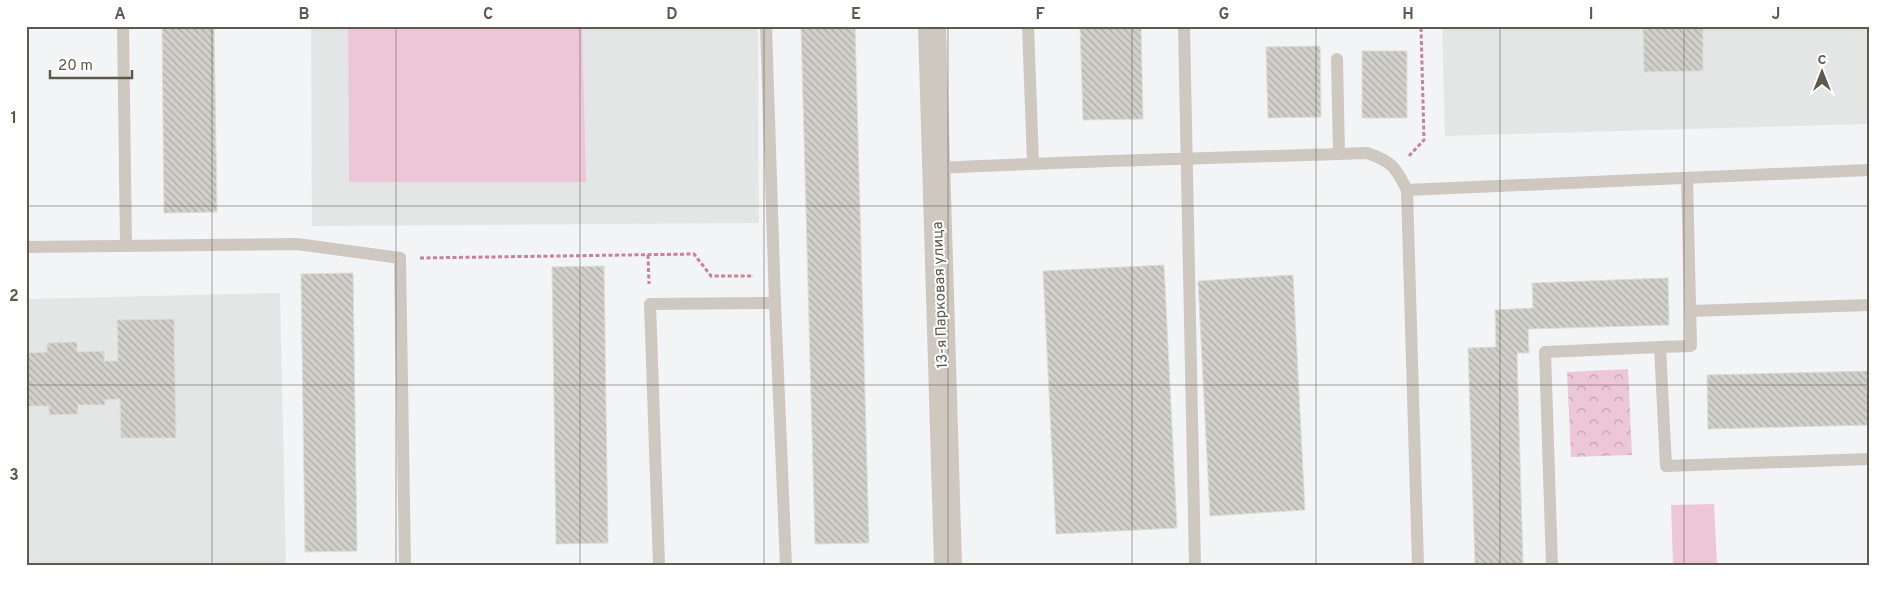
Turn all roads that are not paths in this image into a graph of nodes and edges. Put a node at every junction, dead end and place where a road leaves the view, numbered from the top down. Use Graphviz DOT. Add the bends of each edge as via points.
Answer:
graph roads {
  1 [pos="123,26"];
  2 [pos="766,26"];
  3 [pos="932,26"];
  4 [pos="1028,26"];
  5 [pos="1184,26"];
  6 [pos="1337,59"];
  7 [pos="1339,154"];
  8 [pos="1186,160"];
  9 [pos="1033,163"];
  10 [pos="937,168"];
  11 [pos="1869,170"];
  12 [pos="1687,178"];
  13 [pos="1407,190"];
  14 [pos="126,246"];
  15 [pos="26,247"];
  16 [pos="775,303"];
  17 [pos="1869,305"];
  18 [pos="1690,311"];
  19 [pos="1660,347"];
  20 [pos="1869,459"];
  21 [pos="406,565"];
  22 [pos="659,565"];
  23 [pos="786,565"];
  24 [pos="948,565"];
  25 [pos="1195,565"];
  26 [pos="1418,565"];
  27 [pos="1552,565"];
  1 -- 14 [label="lane"];
  2 -- 16 [label="lane"];
  3 -- 10 [label="street, 13-я Парковая улица"];
  4 -- 9 [label="lane"];
  5 -- 8 [label="lane"];
  6 -- 7 [label="lane"];
  7 -- 8 [label="lane"];
  7 -- 13 [label="lane" via="1367,153 1385,159 1396,169"];
  8 -- 9 [label="lane"];
  8 -- 25 [label="lane"];
  9 -- 10 [label="lane"];
  10 -- 24 [label="street, 13-я Парковая улица"];
  11 -- 12 [label="lane"];
  12 -- 13 [label="lane"];
  12 -- 18 [label="lane"];
  13 -- 26 [label="lane"];
  14 -- 15 [label="lane"];
  14 -- 21 [label="lane" via="296,244 400,258"];
  16 -- 22 [label="lane" via="650,304"];
  16 -- 23 [label="lane"];
  17 -- 18 [label="lane"];
  18 -- 19 [label="lane" via="1691,346"];
  19 -- 20 [label="lane" via="1666,466"];
  19 -- 27 [label="lane" via="1545,352"];
}
